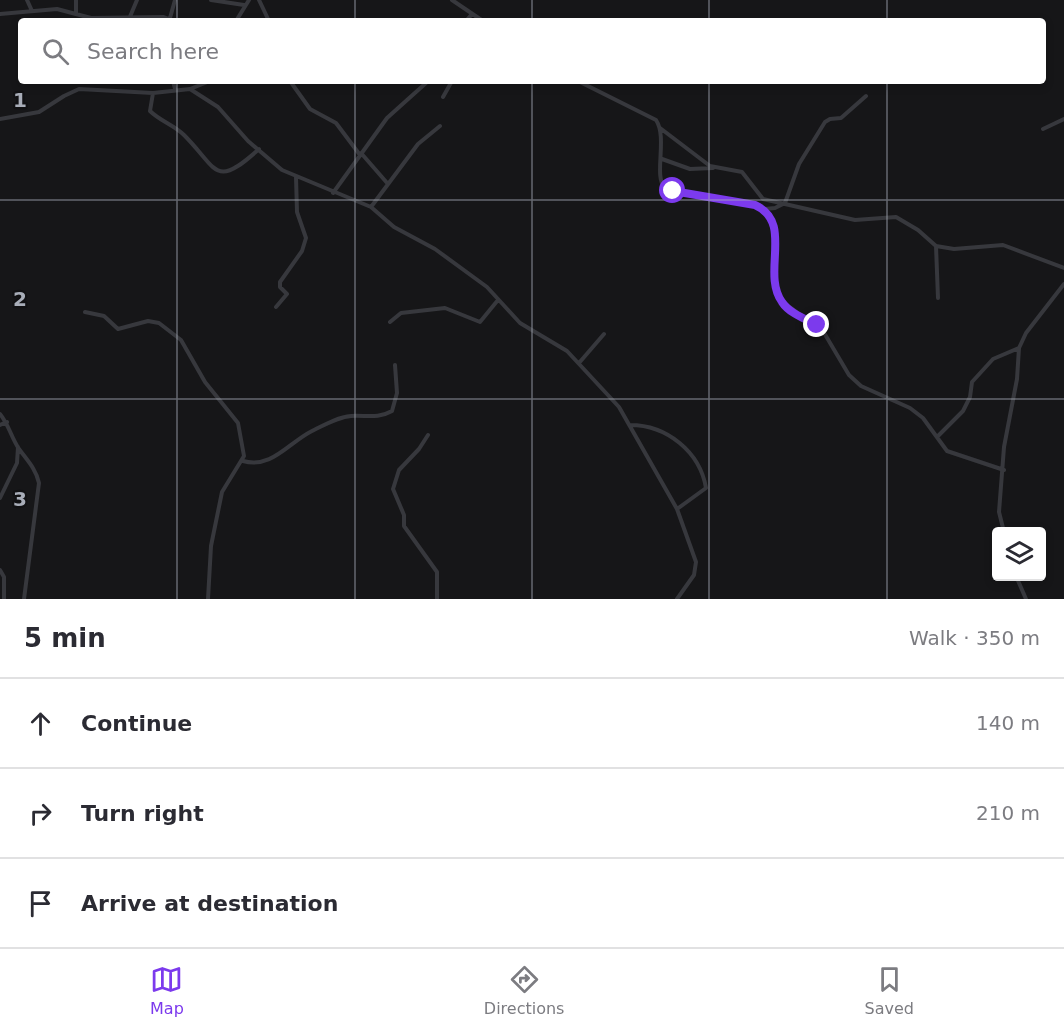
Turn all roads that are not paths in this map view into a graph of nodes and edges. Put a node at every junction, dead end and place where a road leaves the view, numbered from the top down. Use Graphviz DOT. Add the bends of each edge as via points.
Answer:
graph roads {
  1 [pos="27,0"];
  2 [pos="76,0"];
  3 [pos="137,0"];
  4 [pos="175,0"];
  5 [pos="211,0"];
  6 [pos="249,0"];
  7 [pos="259,0"];
  8 [pos="452,0"];
  9 [pos="244,5"];
  10 [pos="32,11"];
  11 [pos="0,14"];
  12 [pos="76,14"];
  13 [pos="472,14"];
  14 [pos="91,18"];
  15 [pos="129,18"];
  16 [pos="172,18"];
  17 [pos="238,18"];
  18 [pos="268,18"];
  19 [pos="469,18"];
  20 [pos="478,18"];
  21 [pos="174,84"];
  22 [pos="202,84"];
  23 [pos="292,84"];
  24 [pos="425,84"];
  25 [pos="450,84"];
  26 [pos="584,84"];
  27 [pos="176,89"];
  28 [pos="190,89"];
  29 [pos="153,93"];
  30 [pos="866,96"];
  31 [pos="443,97"];
  32 [pos="0,119"];
  33 [pos="1064,119"];
  34 [pos="440,126"];
  35 [pos="660,128"];
  36 [pos="1043,129"];
  37 [pos="259,149"];
  38 [pos="361,154"];
  39 [pos="662,159"];
  40 [pos="716,168"];
  41 [pos="296,177"];
  42 [pos="388,184"];
  43 [pos="333,193"];
  44 [pos="786,203"];
  45 [pos="371,207"];
  46 [pos="764,209"];
  47 [pos="936,246"];
  48 [pos="1064,268"];
  49 [pos="1064,284"];
  50 [pos="938,298"];
  51 [pos="498,300"];
  52 [pos="276,307"];
  53 [pos="85,312"];
  54 [pos="390,322"];
  55 [pos="604,334"];
  56 [pos="1019,348"];
  57 [pos="579,363"];
  58 [pos="395,365"];
  59 [pos="0,414"];
  60 [pos="7,422"];
  61 [pos="0,425"];
  62 [pos="630,425"];
  63 [pos="428,435"];
  64 [pos="936,437"];
  65 [pos="18,447"];
  66 [pos="243,461"];
  67 [pos="1004,461"];
  68 [pos="998,466"];
  69 [pos="1004,470"];
  70 [pos="0,498"];
  71 [pos="677,509"];
  72 [pos="1003,527"];
  73 [pos="0,570"];
  74 [pos="1018,581"];
  75 [pos="3,599"];
  76 [pos="24,599"];
  77 [pos="208,599"];
  78 [pos="437,599"];
  79 [pos="677,599"];
  80 [pos="1026,599"];
  1 -- 10 [label="street"];
  2 -- 12 [label="street"];
  3 -- 15 [label="street"];
  4 -- 16 [label="street"];
  5 -- 9 [label="street"];
  6 -- 9 [label="street"];
  7 -- 18 [label="street"];
  8 -- 13 [label="street"];
  9 -- 17 [label="street"];
  10 -- 11 [label="street"];
  10 -- 12 [label="street" via="57,9"];
  12 -- 14 [label="street"];
  13 -- 19 [label="street"];
  13 -- 20 [label="street"];
  21 -- 27 [label="street"];
  22 -- 28 [label="street"];
  23 -- 38 [label="street" via="310,109 336,123"];
  24 -- 38 [label="street" via="387,118"];
  25 -- 31 [label="street"];
  26 -- 35 [label="street" via="652,117"];
  27 -- 28 [label="street"];
  27 -- 29 [label="street"];
  28 -- 37 [label="street" via="218,107"];
  29 -- 32 [label="street" via="80,89 39,112"];
  29 -- 37 [label="street" via="150,111 182,132 217,170 228,172 238,168"];
  30 -- 44 [label="street" via="841,118 825,122 799,164"];
  33 -- 36 [label="street"];
  34 -- 42 [label="street" via="418,144"];
  35 -- 39 [label="street"];
  35 -- 40 [label="street" via="702,162"];
  37 -- 41 [label="street"];
  38 -- 42 [label="street"];
  38 -- 43 [label="street"];
  39 -- 40 [label="street" via="690,169"];
  39 -- 46 [label="street" via="660,180 665,189"];
  40 -- 44 [label="street" via="740,171 761,198"];
  41 -- 43 [label="street"];
  41 -- 52 [label="street" via="297,212 306,238 302,251 280,282 287,294"];
  42 -- 45 [label="street"];
  43 -- 45 [label="street"];
  44 -- 46 [label="street"];
  44 -- 47 [label="street" via="855,220 896,217"];
  45 -- 51 [label="street" via="394,227 435,249 487,287"];
  46 -- 64 [label="street" via="776,235 773,275 781,301 823,331 854,381 910,408 931,425"];
  47 -- 48 [label="street" via="954,249 1003,245"];
  47 -- 50 [label="street"];
  49 -- 56 [label="street"];
  51 -- 54 [label="street" via="480,322 445,308 401,313"];
  51 -- 57 [label="street" via="520,323 560,346"];
  53 -- 66 [label="street" via="104,316 118,329 140,321 159,323 181,340 198,371 238,423"];
  55 -- 57 [label="street"];
  56 -- 64 [label="street" via="993,359 972,382 969,402 963,411"];
  56 -- 67 [label="street"];
  57 -- 62 [label="street" via="609,394"];
  58 -- 66 [label="street" via="397,393 392,411 380,417 339,419 262,463"];
  59 -- 60 [label="street"];
  60 -- 61 [label="street"];
  60 -- 65 [label="street"];
  62 -- 71 [label="street"];
  62 -- 71 [label="street" via="672,437 690,451 706,488"];
  63 -- 78 [label="street" via="399,470 393,489 405,526 437,572"];
  64 -- 68 [label="street" via="947,452"];
  65 -- 70 [label="street" via="17,463"];
  65 -- 76 [label="street" via="35,469 39,483"];
  66 -- 77 [label="street" via="222,492"];
  67 -- 68 [label="street"];
  67 -- 69 [label="street"];
  68 -- 69 [label="street"];
  69 -- 72 [label="street" via="999,512"];
  71 -- 79 [label="street" via="696,569"];
  73 -- 75 [label="street" via="4,577"];
  74 -- 80 [label="street"];
}
